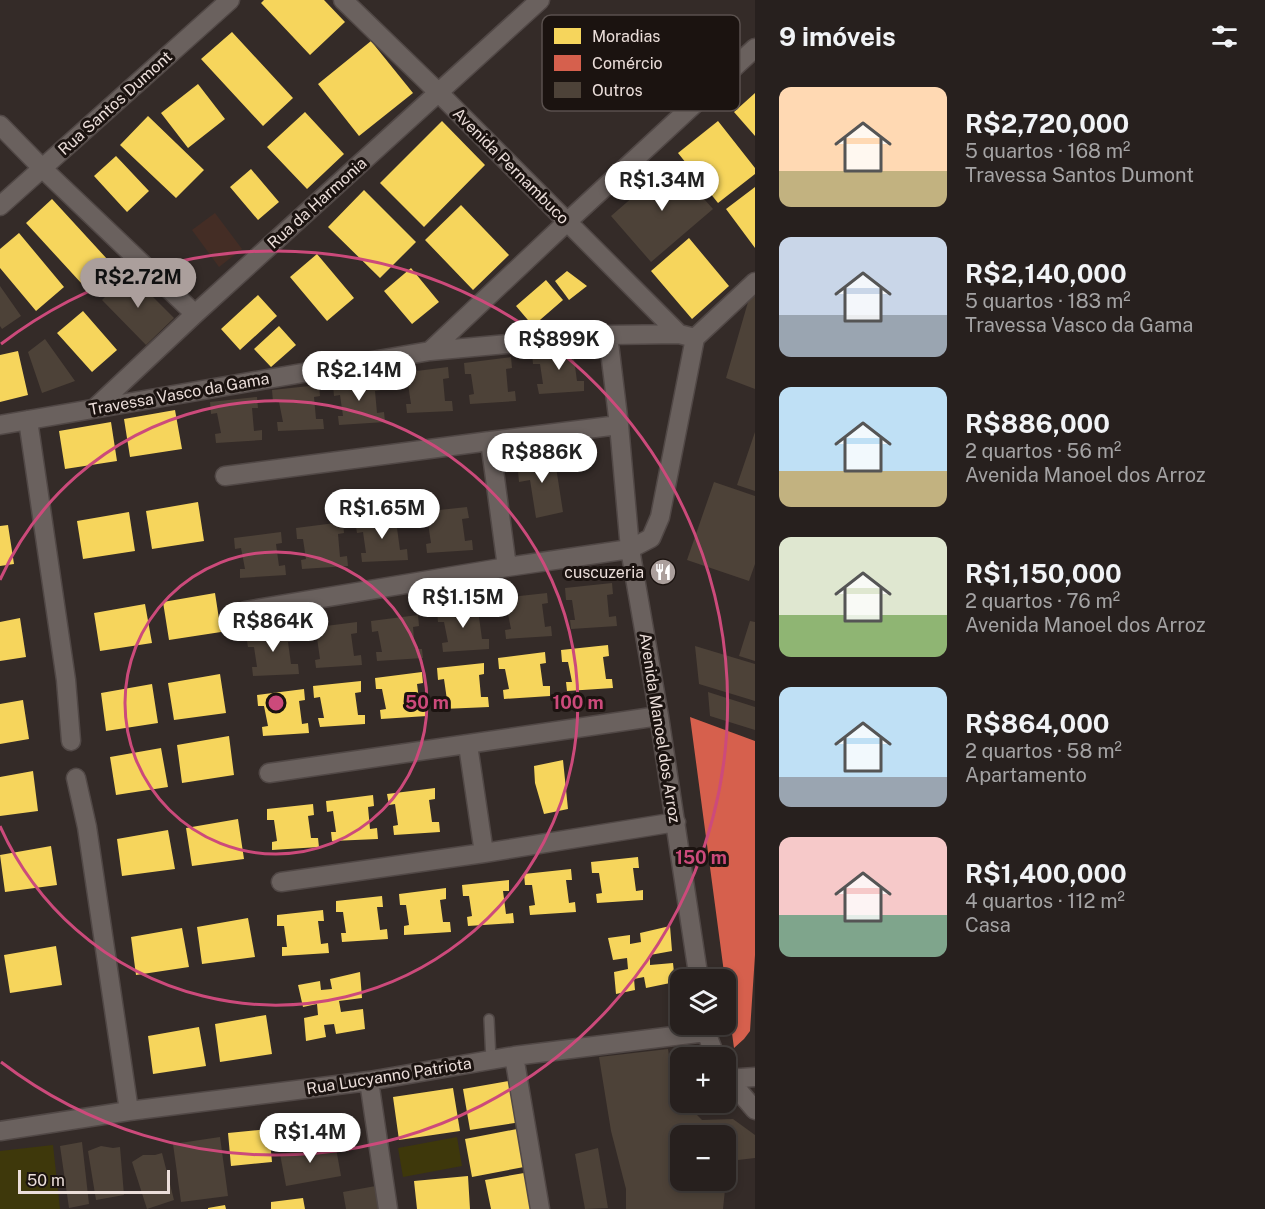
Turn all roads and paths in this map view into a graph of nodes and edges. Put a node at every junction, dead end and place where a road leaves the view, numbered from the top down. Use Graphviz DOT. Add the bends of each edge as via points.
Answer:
graph roads {
  1 [pos="230,0"];
  2 [pos="343,0"];
  3 [pos="540,0"];
  4 [pos="755,48"];
  5 [pos="740,62"];
  6 [pos="438,93"];
  7 [pos="687,111"];
  8 [pos="0,125"];
  9 [pos="42,168"];
  10 [pos="0,206"];
  11 [pos="567,222"];
  12 [pos="755,282"];
  13 [pos="195,314"];
  14 [pos="608,335"];
  15 [pos="687,336"];
  16 [pos="430,351"];
  17 [pos="95,408"];
  18 [pos="28,420"];
  19 [pos="0,425"];
  20 [pos="619,425"];
  21 [pos="490,441"];
  22 [pos="225,476"];
  23 [pos="630,549"];
  24 [pos="507,567"];
  25 [pos="245,611"];
  26 [pos="659,717"];
  27 [pos="71,741"];
  28 [pos="468,745"];
  29 [pos="269,773"];
  30 [pos="76,778"];
  31 [pos="675,822"];
  32 [pos="484,854"];
  33 [pos="281,882"];
  34 [pos="697,969"];
  35 [pos="489,1019"];
  36 [pos="670,1033"];
  37 [pos="514,1056"];
  38 [pos="491,1060"];
  39 [pos="755,1077"];
  40 [pos="736,1078"];
  41 [pos="369,1081"];
  42 [pos="736,1088"];
  43 [pos="755,1110"];
  44 [pos="129,1111"];
  45 [pos="0,1131"];
  46 [pos="388,1209"];
  47 [pos="540,1209"];
  1 -- 9 [label="street, Rua Santos Dumont"];
  2 -- 6 [label="street, Avenida Pernambuco"];
  3 -- 6 [label="street, Rua da Harmonia"];
  4 -- 5 [label="street"];
  6 -- 11 [label="street, Avenida Pernambuco"];
  6 -- 13 [label="street, Rua da Harmonia"];
  7 -- 11 [label="street"];
  8 -- 9 [label="street"];
  9 -- 10 [label="street, Rua Santos Dumont"];
  9 -- 13 [label="street"];
  11 -- 15 [label="street, Avenida Pernambuco"];
  11 -- 16 [label="street"];
  12 -- 15 [label="street"];
  13 -- 17 [label="street, Rua da Harmonia"];
  14 -- 15 [label="street, Travessa Vasco da Gama"];
  14 -- 16 [label="street, Travessa Vasco da Gama"];
  14 -- 20 [label="street, Avenida Manoel dos Arroz"];
  15 -- 23 [label="street" via="682,400 660,517 651,538"];
  16 -- 17 [label="street, Travessa Vasco da Gama"];
  17 -- 18 [label="street, Travessa Vasco da Gama"];
  18 -- 19 [label="street, Travessa Vasco da Gama"];
  18 -- 27 [label="street" via="66,680"];
  20 -- 21 [label="street"];
  20 -- 23 [label="street, Avenida Manoel dos Arroz"];
  21 -- 22 [label="street"];
  21 -- 24 [label="street"];
  23 -- 24 [label="street"];
  23 -- 26 [label="street, Avenida Manoel dos Arroz"];
  24 -- 25 [label="street"];
  26 -- 28 [label="street"];
  26 -- 31 [label="street, Avenida Manoel dos Arroz"];
  28 -- 29 [label="street"];
  28 -- 32 [label="street"];
  30 -- 44 [label="street" via="87,827"];
  31 -- 32 [label="street"];
  31 -- 34 [label="street, Avenida Manoel dos Arroz"];
  32 -- 33 [label="street"];
  35 -- 38 [label="lane"];
  36 -- 37 [label="street, Rua Lucyanno Patriota"];
  37 -- 38 [label="street, Rua Lucyanno Patriota"];
  37 -- 47 [label="street"];
  38 -- 41 [label="street, Rua Lucyanno Patriota"];
  39 -- 40 [label="street"];
  41 -- 44 [label="street, Rua Lucyanno Patriota"];
  41 -- 46 [label="street"];
  42 -- 43 [label="street"];
  44 -- 45 [label="street, Rua Lucyanno Patriota"];
}
